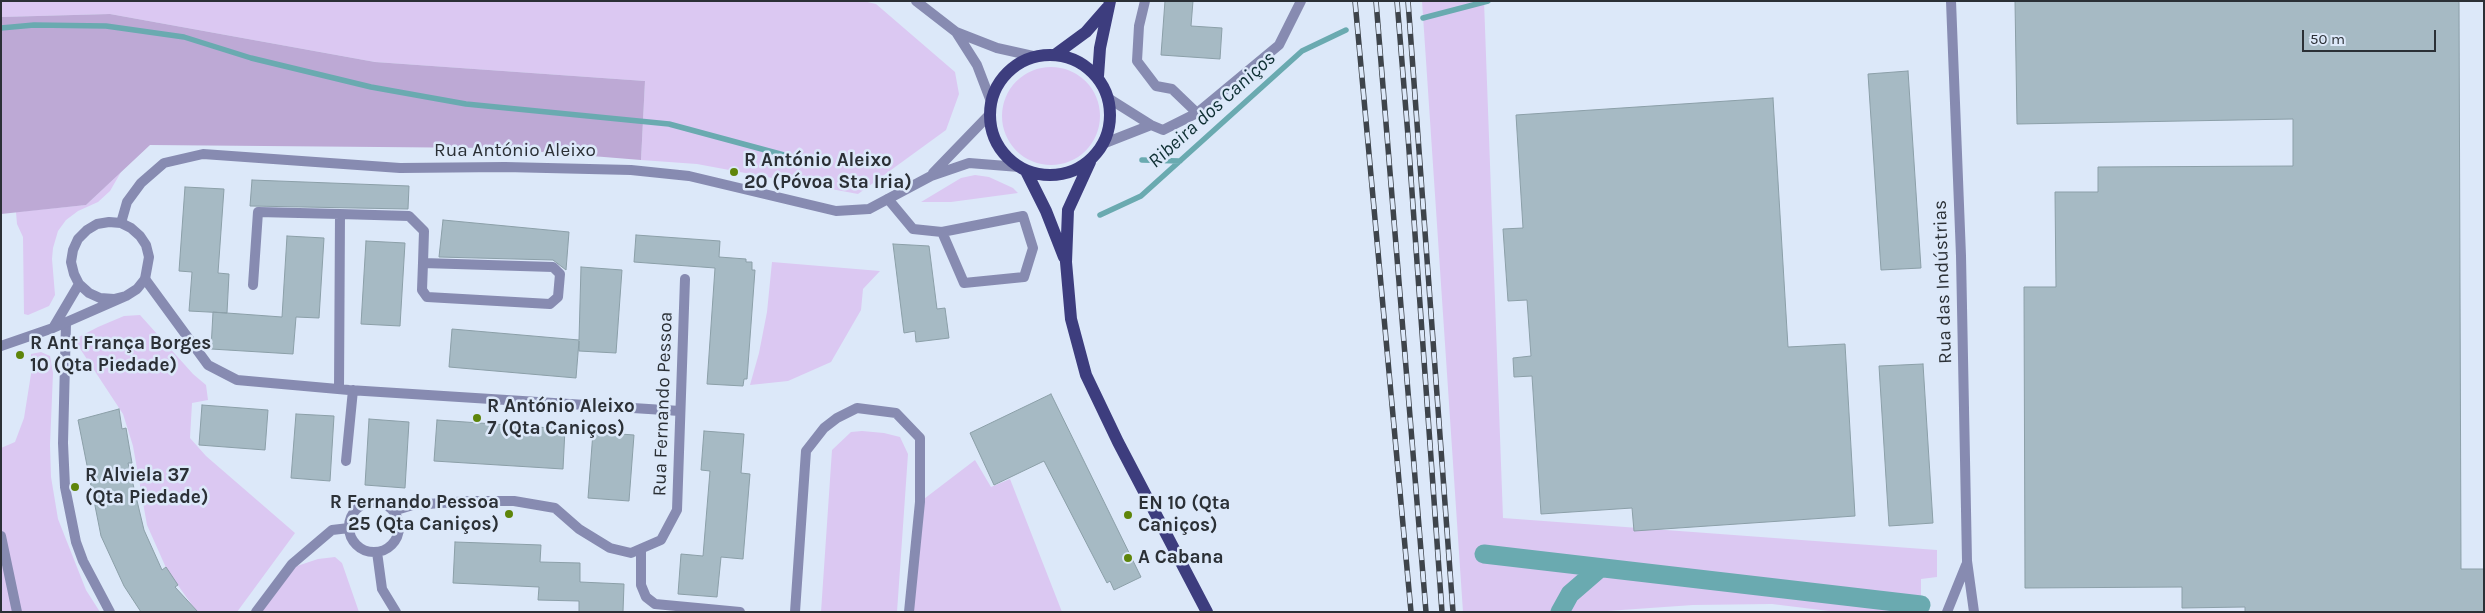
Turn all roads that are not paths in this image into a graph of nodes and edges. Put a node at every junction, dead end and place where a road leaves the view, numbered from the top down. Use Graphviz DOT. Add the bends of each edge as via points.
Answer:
graph roads {
  1 [pos="916,1"];
  2 [pos="1145,1"];
  3 [pos="1301,1"];
  4 [pos="1950,1"];
  5 [pos="1109,3"];
  6 [pos="956,32"];
  7 [pos="1056,54"];
  8 [pos="1033,56"];
  9 [pos="1098,76"];
  10 [pos="990,98"];
  11 [pos="1108,98"];
  12 [pos="991,112"];
  13 [pos="1197,113"];
  14 [pos="1151,126"];
  15 [pos="1105,143"];
  16 [pos="1090,162"];
  17 [pos="1022,169"];
  18 [pos="931,176"];
  19 [pos="888,199"];
  20 [pos="340,214"];
  21 [pos="121,223"];
  22 [pos="942,232"];
  23 [pos="1066,262"];
  24 [pos="423,264"];
  25 [pos="145,279"];
  26 [pos="685,279"];
  27 [pos="79,284"];
  28 [pos="253,285"];
  29 [pos="126,296"];
  30 [pos="66,323"];
  31 [pos="53,328"];
  32 [pos="1,346"];
  33 [pos="339,389"];
  34 [pos="353,390"];
  35 [pos="680,411"];
  36 [pos="346,461"];
  37 [pos="393,511"];
  38 [pos="349,528"];
  39 [pos="1,536"];
  40 [pos="641,549"];
  41 [pos="377,552"];
  42 [pos="1967,561"];
  43 [pos="1208,609"];
  44 [pos="17,612"];
  45 [pos="110,612"];
  46 [pos="256,612"];
  47 [pos="396,612"];
  48 [pos="740,612"];
  49 [pos="795,612"];
  50 [pos="909,612"];
  51 [pos="1947,612"];
  52 [pos="1974,612"];
  1 -- 6 [label="street"];
  2 -- 13 [label="street" via="1139,26 1138,61 1156,86 1172,88"];
  3 -- 13 [label="street" via="1279,45"];
  4 -- 42 [label="street, Rua das Indústrias"];
  5 -- 7 [label="main road" via="1086,32"];
  5 -- 9 [label="main road"];
  6 -- 8 [label="street" via="997,48"];
  6 -- 10 [label="street" via="978,65"];
  7 -- 8 [label="main road"];
  7 -- 9 [label="main road" via="1079,61"];
  8 -- 10 [label="main road" via="1012,68"];
  9 -- 11 [label="main road"];
  10 -- 12 [label="main road"];
  11 -- 14 [label="street"];
  11 -- 15 [label="main road" via="1112,120"];
  12 -- 17 [label="main road" via="992,133 1004,154"];
  12 -- 18 [label="street, Rua António Aleixo"];
  13 -- 14 [label="street" via="1163,130"];
  14 -- 15 [label="street"];
  15 -- 16 [label="main road"];
  16 -- 17 [label="main road" via="1069,173 1045,176"];
  16 -- 23 [label="main road" via="1068,210"];
  17 -- 18 [label="street, Rua António Aleixo" via="969,163"];
  17 -- 23 [label="main road" via="1046,211"];
  18 -- 19 [label="street, Rua António Aleixo"];
  19 -- 21 [label="street, Rua António Aleixo" via="869,209 836,211 688,176 630,170 400,168 203,154 164,163 141,183 127,202"];
  19 -- 22 [label="street" via="913,229"];
  20 -- 24 [label="street" via="409,216 424,230"];
  20 -- 28 [label="street" via="258,212"];
  20 -- 33 [label="street"];
  21 -- 25 [label="street" via="132,228 146,245 149,268"];
  21 -- 27 [label="street" via="97,224 78,239 72,262"];
  22 -- 22 [label="street" via="964,283 1024,277 1033,248 1023,216"];
  23 -- 43 [label="main road" via="1071,319 1086,375 1118,442"];
  24 -- 24 [label="street" via="553,267 560,274 558,297 550,304 427,297 422,290"];
  25 -- 29 [label="street"];
  25 -- 33 [label="street" via="208,365 237,380"];
  26 -- 35 [label="street, Rua Fernando Pessoa"];
  27 -- 29 [label="street" via="100,298"];
  27 -- 31 [label="street"];
  29 -- 30 [label="street"];
  30 -- 31 [label="street"];
  30 -- 45 [label="street" via="65,488 76,542"];
  31 -- 32 [label="street"];
  33 -- 34 [label="street"];
  34 -- 35 [label="street"];
  34 -- 36 [label="street"];
  35 -- 40 [label="street, Rua Fernando Pessoa" via="677,510 661,540"];
  37 -- 38 [label="street" via="380,503 365,504 353,513"];
  37 -- 40 [label="street, Rua Fernando Pessoa" via="413,505 470,500 514,501 555,508 579,529 610,548 631,553"];
  37 -- 41 [label="street" via="399,525 395,540"];
  38 -- 41 [label="street" via="350,536 361,548"];
  38 -- 46 [label="street" via="332,530 292,564"];
  39 -- 44 [label="street"];
  40 -- 48 [label="street" via="641,585 646,597 655,604"];
  41 -- 47 [label="street" via="382,589"];
  42 -- 51 [label="street, Rua das Indústrias"];
  42 -- 52 [label="street, Rua das Indústrias"];
  49 -- 50 [label="street" via="806,451 824,428 857,408 896,413 920,438 920,502"];
}
